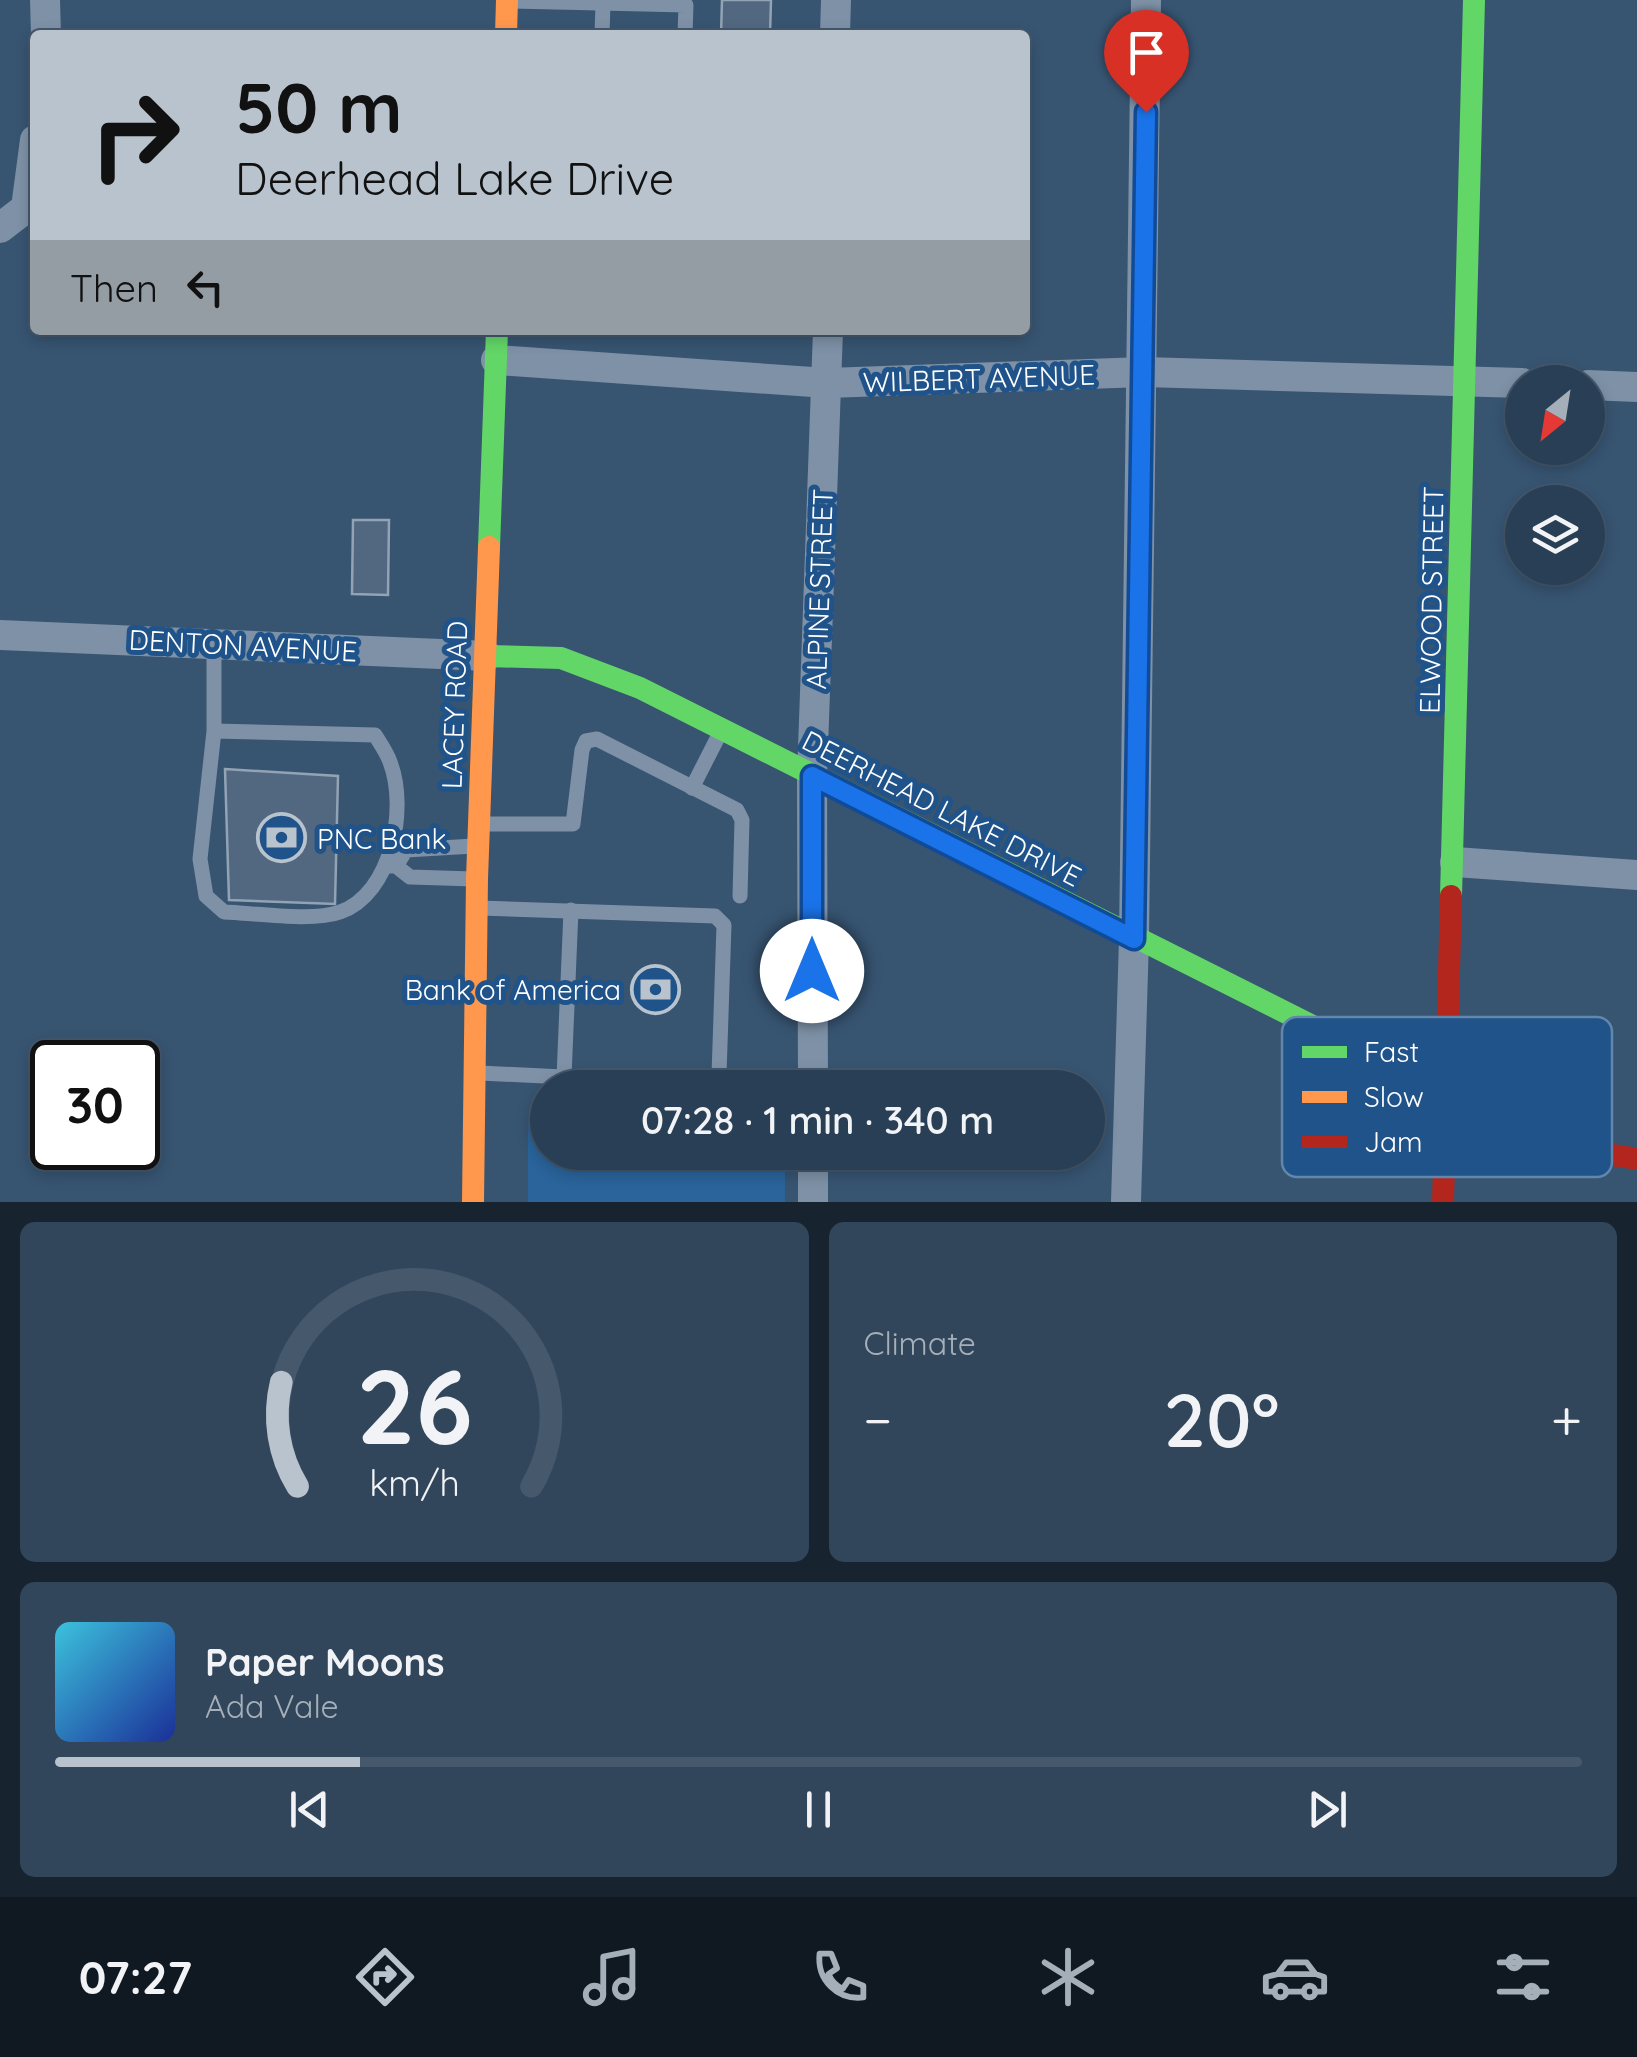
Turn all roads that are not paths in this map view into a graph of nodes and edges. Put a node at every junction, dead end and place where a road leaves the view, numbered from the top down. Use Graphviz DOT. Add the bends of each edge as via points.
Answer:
graph roads {
  1 [pos="45,0"];
  2 [pos="507,0"];
  3 [pos="836,0"];
  4 [pos="1146,0"];
  5 [pos="1474,0"];
  6 [pos="602,3"];
  7 [pos="46,30"];
  8 [pos="506,30"];
  9 [pos="602,30"];
  10 [pos="685,30"];
  11 [pos="835,30"];
  12 [pos="30,178"];
  13 [pos="0,228"];
  14 [pos="828,335"];
  15 [pos="496,345"];
  16 [pos="1144,372"];
  17 [pos="1466,381"];
  18 [pos="1505,382"];
  19 [pos="827,383"];
  20 [pos="1605,385"];
  21 [pos="1637,386"];
  22 [pos="0,634"];
  23 [pos="214,644"];
  24 [pos="487,656"];
  25 [pos="722,730"];
  26 [pos="214,732"];
  27 [pos="812,776"];
  28 [pos="692,788"];
  29 [pos="479,834"];
  30 [pos="1455,862"];
  31 [pos="392,866"];
  32 [pos="1637,875"];
  33 [pos="477,879"];
  34 [pos="740,896"];
  35 [pos="477,908"];
  36 [pos="571,910"];
  37 [pos="1134,939"];
  38 [pos="1292,1017"];
  39 [pos="1449,1017"];
  40 [pos="564,1070"];
  41 [pos="720,1070"];
  42 [pos="812,1070"];
  43 [pos="476,1073"];
  44 [pos="530,1075"];
  45 [pos="1612,1154"];
  46 [pos="1637,1159"];
  47 [pos="812,1170"];
  48 [pos="1444,1177"];
  49 [pos="474,1202"];
  50 [pos="812,1202"];
  51 [pos="1126,1202"];
  52 [pos="1444,1202"];
  1 -- 7 [label="street"];
  2 -- 6 [label="lane"];
  2 -- 8 [label="street"];
  3 -- 11 [label="street"];
  4 -- 16 [label="street"];
  5 -- 17 [label="street, ELWOOD STREET"];
  6 -- 9 [label="lane"];
  6 -- 10 [label="lane" via="686,5"];
  12 -- 13 [label="street" via="26,208"];
  14 -- 19 [label="street, ALPINE STREET"];
  15 -- 19 [label="street, WILBERT AVENUE"];
  15 -- 24 [label="street, LACEY ROAD"];
  16 -- 17 [label="street, WILBERT AVENUE"];
  16 -- 19 [label="street, WILBERT AVENUE"];
  16 -- 37 [label="street"];
  17 -- 18 [label="street, WILBERT AVENUE"];
  17 -- 30 [label="street, ELWOOD STREET"];
  19 -- 27 [label="street, ALPINE STREET"];
  20 -- 21 [label="street"];
  22 -- 23 [label="street, DENTON AVENUE"];
  23 -- 24 [label="street, DENTON AVENUE"];
  23 -- 26 [label="lane"];
  24 -- 25 [label="street, DEERHEAD LAKE DRIVE" via="561,658"];
  24 -- 29 [label="street, LACEY ROAD"];
  25 -- 27 [label="street, DEERHEAD LAKE DRIVE"];
  25 -- 28 [label="lane"];
  26 -- 31 [label="lane" via="374,735 391,763"];
  26 -- 31 [label="lane" via="200,860 206,896 224,912 340,912"];
  27 -- 37 [label="street, DEERHEAD LAKE DRIVE"];
  27 -- 42 [label="street, ALPINE STREET"];
  28 -- 29 [label="lane" via="597,739 586,741 572,824"];
  28 -- 34 [label="lane" via="736,810 742,820"];
  29 -- 31 [label="lane" via="406,850"];
  29 -- 33 [label="street, LACEY ROAD"];
  30 -- 32 [label="street"];
  30 -- 39 [label="street, ELWOOD STREET"];
  31 -- 33 [label="lane" via="410,877"];
  33 -- 35 [label="street, LACEY ROAD"];
  35 -- 36 [label="lane"];
  35 -- 43 [label="street, LACEY ROAD"];
  36 -- 40 [label="lane"];
  36 -- 41 [label="lane" via="714,916 724,925"];
  37 -- 38 [label="street, DEERHEAD LAKE DRIVE"];
  37 -- 51 [label="street"];
  43 -- 44 [label="lane"];
  43 -- 49 [label="street, LACEY ROAD"];
  45 -- 46 [label="street, DEERHEAD LAKE DRIVE"];
  47 -- 50 [label="street"];
  48 -- 52 [label="street, ELWOOD STREET"];
}
